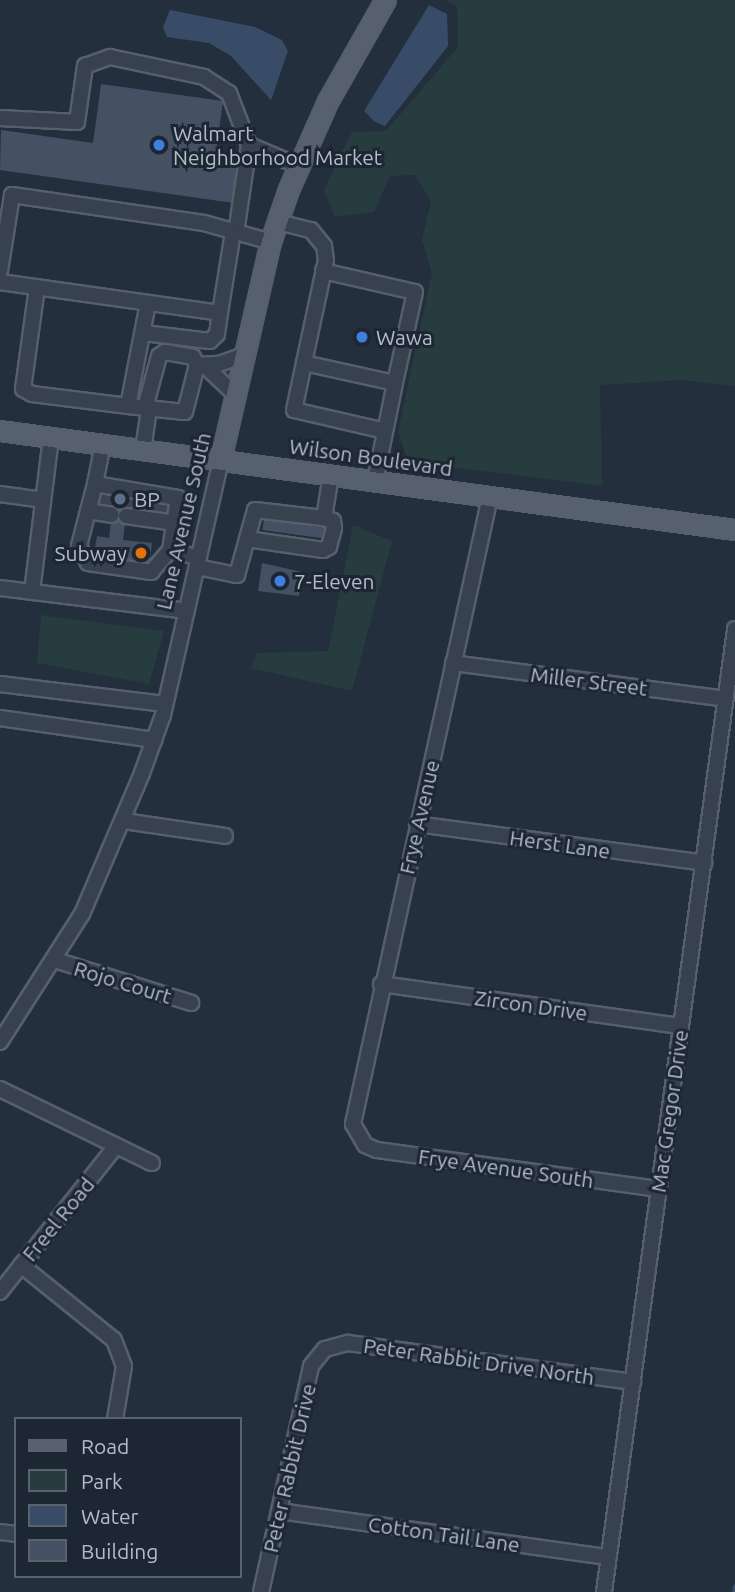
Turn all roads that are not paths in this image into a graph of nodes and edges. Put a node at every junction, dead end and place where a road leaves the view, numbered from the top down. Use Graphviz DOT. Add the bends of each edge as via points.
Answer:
graph roads {
  1 [pos="386,0"];
  2 [pos="0,118"];
  3 [pos="249,145"];
  4 [pos="299,166"];
  5 [pos="278,222"];
  6 [pos="235,232"];
  7 [pos="271,242"];
  8 [pos="0,271"];
  9 [pos="323,271"];
  10 [pos="0,282"];
  11 [pos="37,287"];
  12 [pos="148,303"];
  13 [pos="220,313"];
  14 [pos="144,332"];
  15 [pos="244,355"];
  16 [pos="304,363"];
  17 [pos="202,366"];
  18 [pos="395,383"];
  19 [pos="235,394"];
  20 [pos="128,406"];
  21 [pos="147,409"];
  22 [pos="0,431"];
  23 [pos="385,431"];
  24 [pos="51,438"];
  25 [pos="103,444"];
  26 [pos="142,450"];
  27 [pos="221,460"];
  28 [pos="331,475"];
  29 [pos="375,481"];
  30 [pos="0,494"];
  31 [pos="490,497"];
  32 [pos="43,500"];
  33 [pos="124,502"];
  34 [pos="160,506"];
  35 [pos="88,511"];
  36 [pos="324,519"];
  37 [pos="176,523"];
  38 [pos="735,530"];
  39 [pos="247,539"];
  40 [pos="170,550"];
  41 [pos="198,562"];
  42 [pos="0,588"];
  43 [pos="32,592"];
  44 [pos="187,611"];
  45 [pos="735,629"];
  46 [pos="453,663"];
  47 [pos="0,684"];
  48 [pos="725,699"];
  49 [pos="165,704"];
  50 [pos="0,718"];
  51 [pos="154,740"];
  52 [pos="124,821"];
  53 [pos="417,824"];
  54 [pos="225,836"];
  55 [pos="704,863"];
  56 [pos="55,960"];
  57 [pos="382,985"];
  58 [pos="191,1003"];
  59 [pos="680,1026"];
  60 [pos="0,1042"];
  61 [pos="0,1089"];
  62 [pos="357,1136"];
  63 [pos="116,1146"];
  64 [pos="152,1163"];
  65 [pos="659,1189"];
  66 [pos="21,1265"];
  67 [pos="0,1292"];
  68 [pos="325,1349"];
  69 [pos="633,1382"];
  70 [pos="115,1417"];
  71 [pos="279,1511"];
  72 [pos="608,1557"];
  73 [pos="261,1592"];
  74 [pos="604,1592"];
  1 -- 4 [label="main road, Lane Avenue South" via="328,102"];
  2 -- 3 [label="street" via="77,122 85,66 110,57 204,76 229,93"];
  3 -- 4 [label="street"];
  3 -- 6 [label="street"];
  4 -- 5 [label="main road, Lane Avenue South"];
  5 -- 7 [label="main road, Lane Avenue South"];
  5 -- 9 [label="street" via="318,236 324,246"];
  6 -- 7 [label="street"];
  6 -- 8 [label="street" via="204,223 12,195"];
  6 -- 13 [label="street"];
  7 -- 15 [label="main road, Lane Avenue South"];
  9 -- 16 [label="street"];
  9 -- 18 [label="street" via="415,292"];
  10 -- 11 [label="street"];
  11 -- 12 [label="street"];
  11 -- 20 [label="street" via="23,388 32,394"];
  12 -- 13 [label="street"];
  12 -- 14 [label="street"];
  13 -- 14 [label="street" via="217,334 210,341"];
  14 -- 20 [label="street"];
  15 -- 17 [label="street"];
  15 -- 19 [label="main road, Lane Avenue South"];
  16 -- 18 [label="street"];
  16 -- 23 [label="street" via="294,410"];
  17 -- 19 [label="street"];
  17 -- 21 [label="street" via="185,412"];
  17 -- 21 [label="street" via="193,357 165,352 159,356"];
  18 -- 23 [label="street"];
  19 -- 27 [label="main road, Lane Avenue South"];
  20 -- 21 [label="street"];
  21 -- 26 [label="street"];
  22 -- 24 [label="main road, Wilson Boulevard"];
  23 -- 29 [label="street"];
  24 -- 25 [label="main road, Wilson Boulevard"];
  24 -- 32 [label="street"];
  25 -- 26 [label="main road, Wilson Boulevard"];
  25 -- 33 [label="street"];
  26 -- 27 [label="main road, Wilson Boulevard"];
  27 -- 28 [label="main road, Wilson Boulevard"];
  27 -- 41 [label="street, Lane Avenue South"];
  28 -- 29 [label="main road, Wilson Boulevard"];
  28 -- 36 [label="street"];
  29 -- 31 [label="main road, Wilson Boulevard"];
  30 -- 32 [label="street"];
  31 -- 38 [label="main road, Wilson Boulevard"];
  31 -- 46 [label="street, Frye Avenue"];
  32 -- 43 [label="street"];
  33 -- 34 [label="street"];
  33 -- 34 [label="street"];
  33 -- 35 [label="street"];
  33 -- 35 [label="street"];
  34 -- 37 [label="street"];
  34 -- 37 [label="street" via="177,498"];
  35 -- 40 [label="street" via="79,546 88,563 151,572"];
  36 -- 39 [label="street" via="255,510"];
  36 -- 39 [label="street" via="333,521 334,528 329,547 323,550"];
  37 -- 40 [label="street"];
  39 -- 41 [label="street" via="237,575"];
  40 -- 41 [label="street"];
  41 -- 44 [label="street, Lane Avenue South"];
  42 -- 43 [label="street"];
  43 -- 44 [label="street"];
  44 -- 49 [label="street, Lane Avenue South"];
  45 -- 48 [label="street, Mac Gregor Drive"];
  46 -- 48 [label="street, Miller Street"];
  46 -- 53 [label="street, Frye Avenue"];
  47 -- 49 [label="street"];
  48 -- 55 [label="street, Mac Gregor Drive"];
  49 -- 51 [label="street, Lane Avenue South"];
  50 -- 51 [label="street"];
  51 -- 52 [label="street, Lane Avenue South"];
  52 -- 54 [label="street"];
  52 -- 56 [label="street, Lane Avenue South" via="82,914"];
  53 -- 55 [label="street, Herst Lane"];
  53 -- 57 [label="street, Frye Avenue"];
  55 -- 59 [label="street, Mac Gregor Drive"];
  56 -- 58 [label="street, Rojo Court"];
  56 -- 60 [label="street, Lane Avenue South"];
  57 -- 59 [label="street, Zircon Drive"];
  57 -- 62 [label="street, Frye Avenue" via="353,1110"];
  59 -- 65 [label="street, Mac Gregor Drive"];
  61 -- 63 [label="street"];
  62 -- 65 [label="street, Frye Avenue South" via="377,1150"];
  63 -- 64 [label="street"];
  63 -- 66 [label="street, Freel Road"];
  65 -- 69 [label="street, Mac Gregor Drive"];
  66 -- 67 [label="street, Freel Road"];
  66 -- 70 [label="street" via="114,1340 124,1366"];
  68 -- 69 [label="street, Peter Rabbit Drive North" via="348,1343"];
  68 -- 71 [label="street, Peter Rabbit Drive" via="311,1366"];
  69 -- 72 [label="street, Mac Gregor Drive"];
  71 -- 72 [label="street, Cotton Tail Lane"];
  71 -- 73 [label="street, Peter Rabbit Drive"];
  72 -- 74 [label="street, Mac Gregor Drive"];
}
